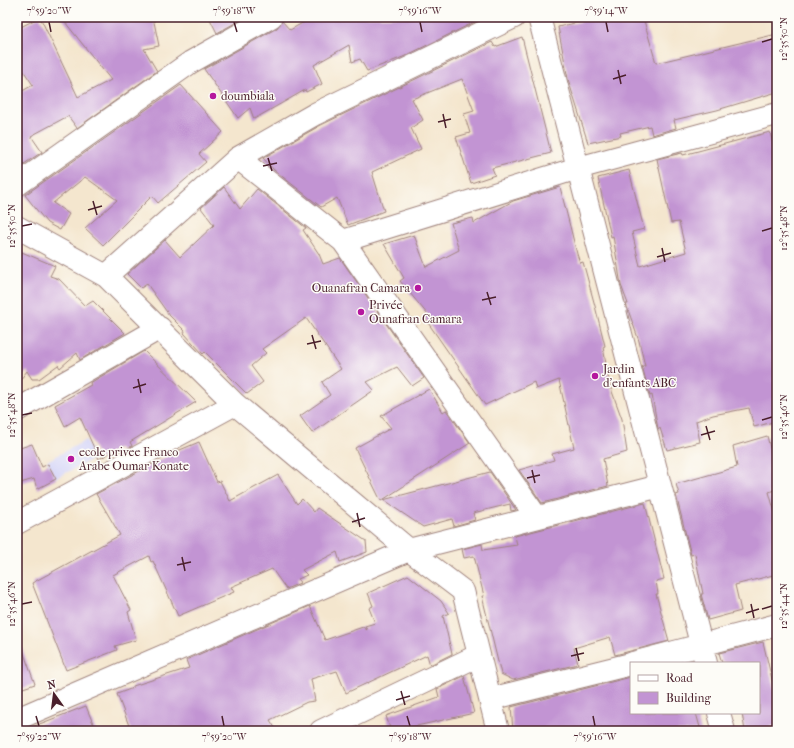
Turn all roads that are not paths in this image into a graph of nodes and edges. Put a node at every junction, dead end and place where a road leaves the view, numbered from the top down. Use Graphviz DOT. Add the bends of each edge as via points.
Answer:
graph roads {
  1 [pos="271,17"];
  2 [pos="514,17"];
  3 [pos="539,17"];
  4 [pos="776,117"];
  5 [pos="238,158"];
  6 [pos="578,168"];
  7 [pos="17,185"];
  8 [pos="17,227"];
  9 [pos="343,241"];
  10 [pos="106,276"];
  11 [pos="160,328"];
  12 [pos="234,404"];
  13 [pos="17,410"];
  14 [pos="660,486"];
  15 [pos="536,516"];
  16 [pos="17,523"];
  17 [pos="409,550"];
  18 [pos="777,625"];
  19 [pos="704,654"];
  20 [pos="479,655"];
  21 [pos="640,662"];
  22 [pos="630,664"];
  23 [pos="490,699"];
  24 [pos="719,714"];
  25 [pos="17,719"];
  26 [pos="321,731"];
  27 [pos="498,731"];
  28 [pos="724,731"];
  1 -- 7 [label="street" via="191,62"];
  2 -- 5 [label="street" via="315,114"];
  3 -- 6 [label="street"];
  4 -- 6 [label="street"];
  5 -- 9 [label="street"];
  5 -- 10 [label="street"];
  6 -- 9 [label="street"];
  6 -- 14 [label="street"];
  8 -- 10 [label="street"];
  9 -- 15 [label="street"];
  10 -- 11 [label="street"];
  11 -- 12 [label="street"];
  11 -- 13 [label="street"];
  12 -- 16 [label="street"];
  12 -- 17 [label="street"];
  14 -- 15 [label="street"];
  14 -- 19 [label="street"];
  15 -- 17 [label="street"];
  17 -- 20 [label="street" via="463,591"];
  17 -- 25 [label="street"];
  18 -- 19 [label="street"];
  19 -- 21 [label="street"];
  20 -- 23 [label="street"];
  20 -- 26 [label="street"];
  22 -- 23 [label="street"];
  23 -- 27 [label="street"];
  24 -- 28 [label="street"];
}
